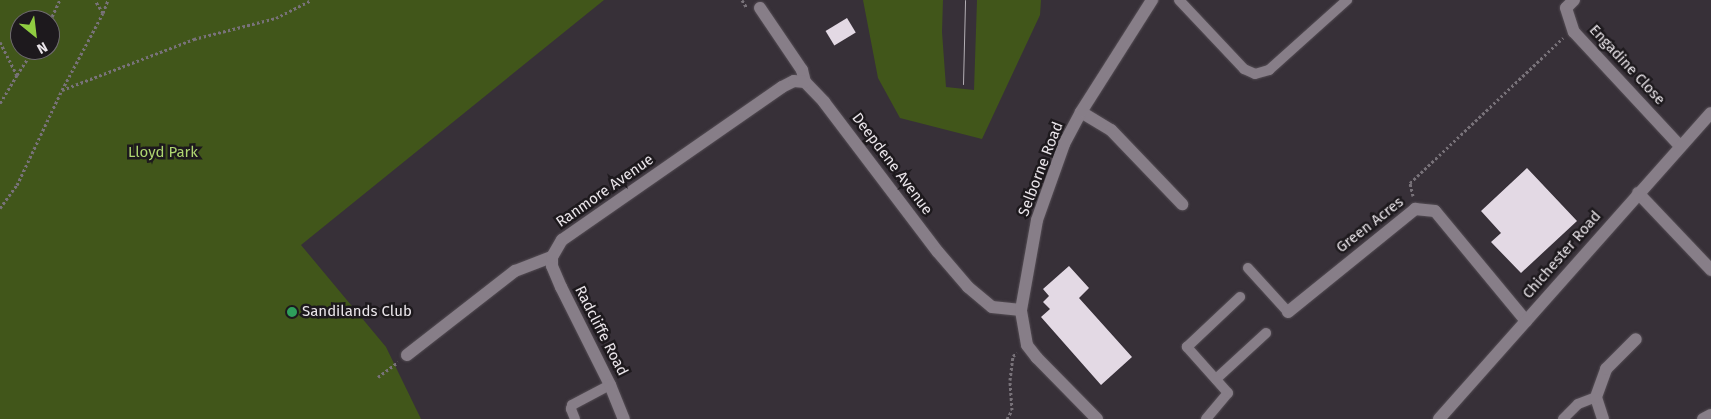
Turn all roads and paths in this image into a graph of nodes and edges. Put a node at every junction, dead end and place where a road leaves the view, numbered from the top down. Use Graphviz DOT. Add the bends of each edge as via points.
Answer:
graph roads {
  1 [pos="95,0"];
  2 [pos="108,0"];
  3 [pos="311,0"];
  4 [pos="1152,0"];
  5 [pos="1179,0"];
  6 [pos="1347,0"];
  7 [pos="1574,0"];
  8 [pos="760,8"];
  9 [pos="102,13"];
  10 [pos="1578,35"];
  11 [pos="0,42"];
  12 [pos="27,60"];
  13 [pos="17,75"];
  14 [pos="805,82"];
  15 [pos="62,90"];
  16 [pos="0,104"];
  17 [pos="1081,112"];
  18 [pos="1711,113"];
  19 [pos="1680,146"];
  20 [pos="1638,193"];
  21 [pos="1182,204"];
  22 [pos="0,208"];
  23 [pos="1415,209"];
  24 [pos="552,257"];
  25 [pos="1248,268"];
  26 [pos="1711,270"];
  27 [pos="1240,297"];
  28 [pos="1022,310"];
  29 [pos="1288,312"];
  30 [pos="1526,321"];
  31 [pos="1266,333"];
  32 [pos="1636,339"];
  33 [pos="1027,345"];
  34 [pos="407,355"];
  35 [pos="378,377"];
  36 [pos="1216,379"];
  37 [pos="610,385"];
  38 [pos="1596,397"];
  39 [pos="1711,415"];
  40 [pos="575,419"];
  41 [pos="624,419"];
  42 [pos="1007,419"];
  43 [pos="1098,419"];
  44 [pos="1206,419"];
  45 [pos="1439,419"];
  46 [pos="1563,419"];
  47 [pos="1603,419"];
  48 [pos="1702,419"];
  1 -- 9 [label="path"];
  2 -- 9 [label="path"];
  3 -- 15 [label="path" via="276,18 194,39"];
  4 -- 17 [label="street, Selborne Road"];
  5 -- 6 [label="lane" via="1244,69 1255,74 1269,70"];
  7 -- 10 [label="street, Engadine Close" via="1566,8"];
  8 -- 14 [label="street, Deepdene Avenue" via="802,70"];
  9 -- 15 [label="path"];
  10 -- 19 [label="street, Engadine Close"];
  10 -- 23 [label="path" via="1567,34 1410,183"];
  11 -- 13 [label="path"];
  12 -- 13 [label="path"];
  13 -- 16 [label="path"];
  14 -- 24 [label="street, Ranmore Avenue" via="794,81 782,87 562,240"];
  14 -- 28 [label="street, Deepdene Avenue" via="968,287 992,307"];
  15 -- 22 [label="path" via="17,185"];
  17 -- 21 [label="street" via="1112,130"];
  17 -- 28 [label="street, Selborne Road" via="1064,144 1037,220"];
  18 -- 19 [label="street, Chichester Road"];
  19 -- 20 [label="street, Chichester Road"];
  20 -- 26 [label="street"];
  20 -- 30 [label="street, Chichester Road"];
  23 -- 29 [label="street, Green Acres"];
  23 -- 30 [label="street, Green Acres" via="1435,211"];
  24 -- 34 [label="street" via="515,271"];
  24 -- 37 [label="street, Radcliffe Road" via="552,266 561,287"];
  25 -- 29 [label="lane"];
  27 -- 36 [label="lane" via="1187,347"];
  28 -- 33 [label="street, Selborne Road"];
  30 -- 45 [label="street, Chichester Road"];
  31 -- 36 [label="lane"];
  32 -- 38 [label="street" via="1606,369"];
  33 -- 42 [label="path" via="1013,356 1010,380 1012,410"];
  33 -- 43 [label="street" via="1036,358"];
  34 -- 35 [label="path"];
  36 -- 44 [label="lane" via="1228,393"];
  37 -- 40 [label="lane" via="572,405"];
  37 -- 41 [label="street, Radcliffe Road"];
  38 -- 46 [label="lane" via="1578,404"];
  38 -- 47 [label="street"];
  39 -- 48 [label="street"];
}
